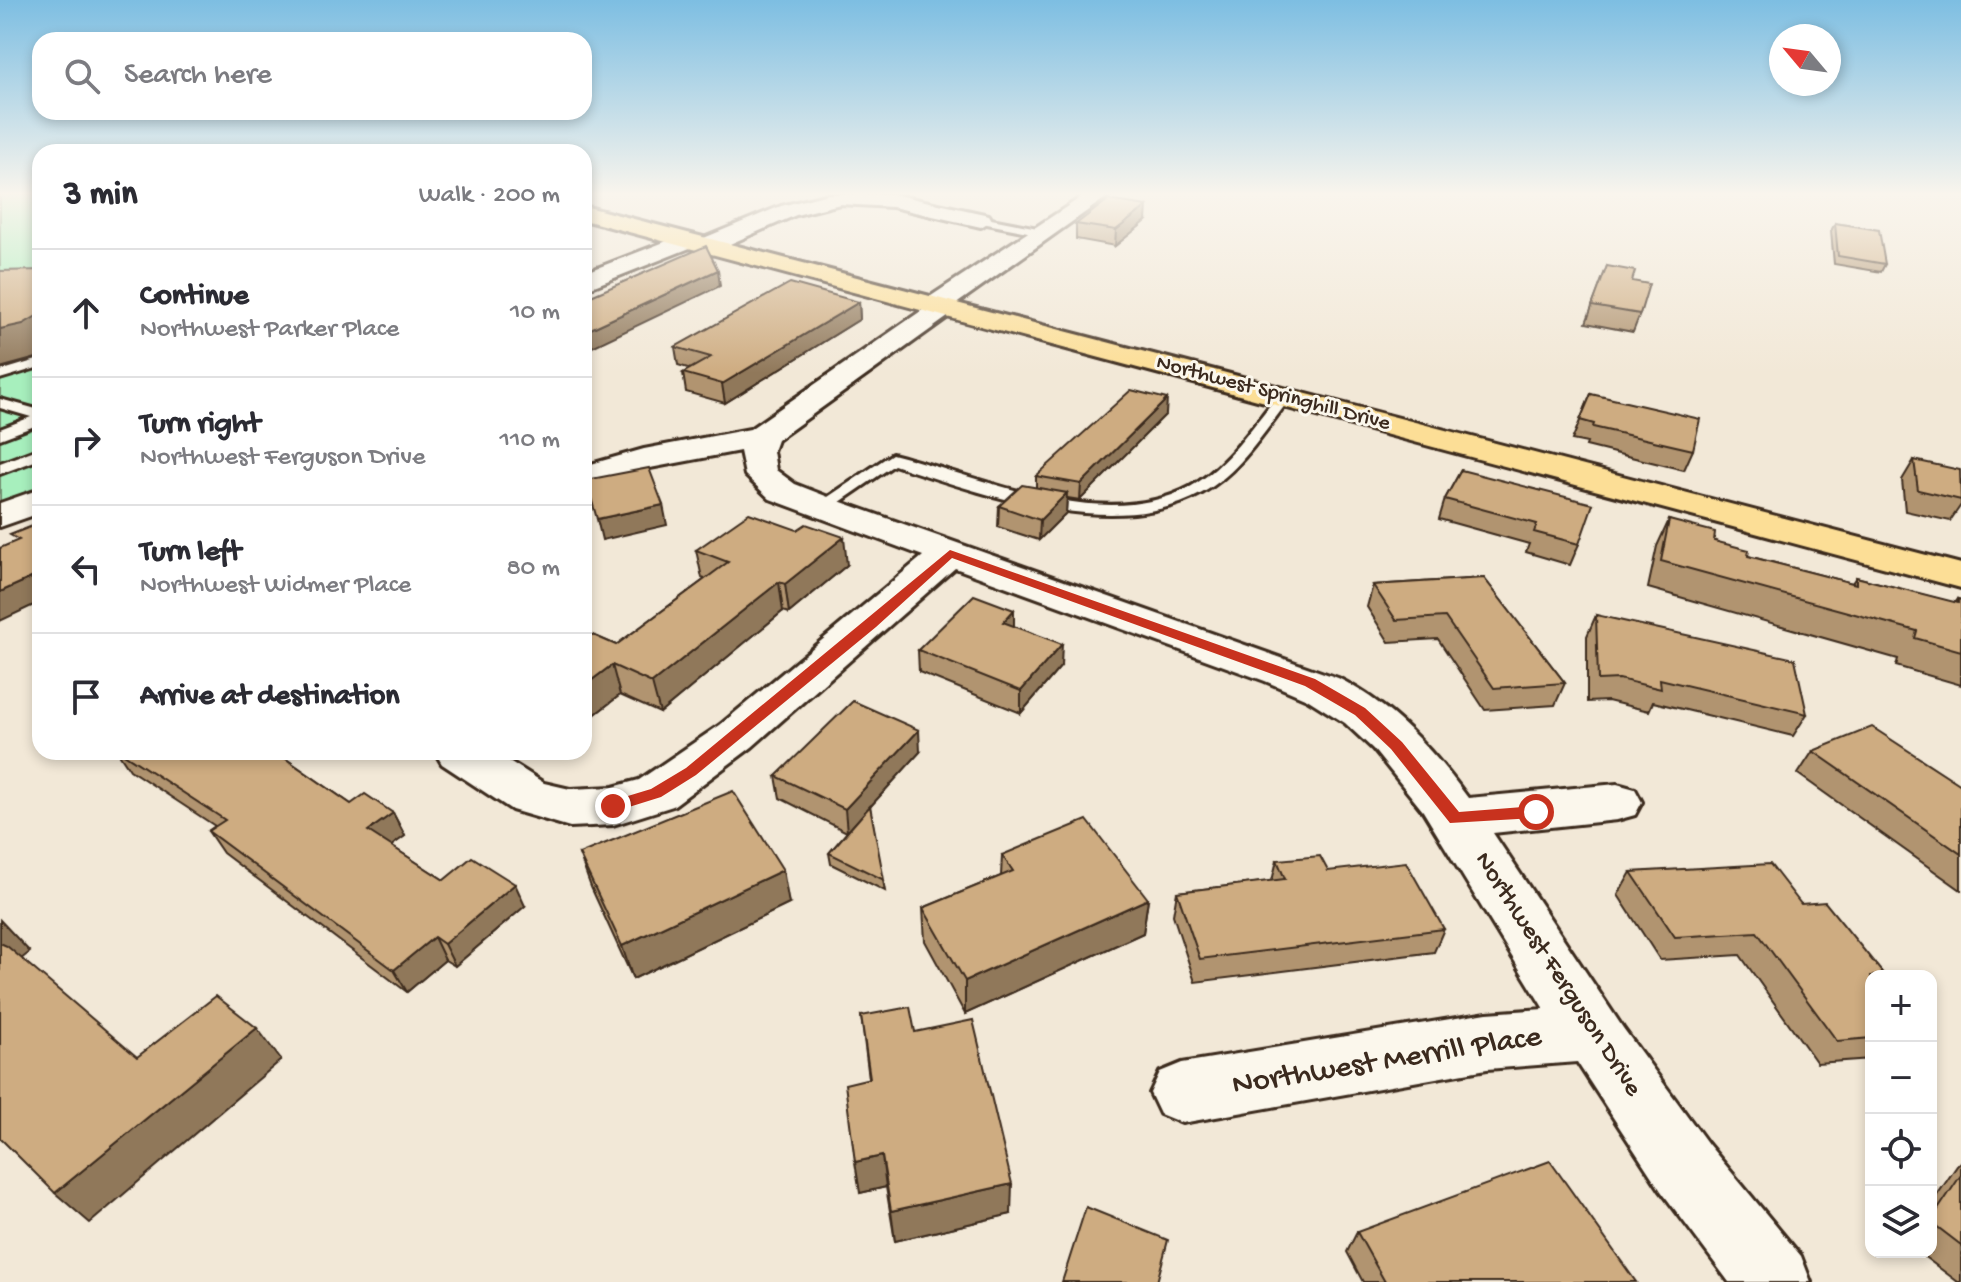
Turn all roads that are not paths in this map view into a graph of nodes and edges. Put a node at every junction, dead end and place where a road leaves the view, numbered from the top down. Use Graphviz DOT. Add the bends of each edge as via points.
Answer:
graph roads {
  1 [pos="666,254"];
  2 [pos="738,254"];
  3 [pos="1013,254"];
  4 [pos="592,279"];
  5 [pos="939,307"];
  6 [pos="32,365"];
  7 [pos="0,375"];
  8 [pos="1284,397"];
  9 [pos="0,403"];
  10 [pos="32,414"];
  11 [pos="32,420"];
  12 [pos="0,434"];
  13 [pos="761,437"];
  14 [pos="32,456"];
  15 [pos="0,469"];
  16 [pos="592,475"];
  17 [pos="32,503"];
  18 [pos="821,507"];
  19 [pos="0,516"];
  20 [pos="950,553"];
  21 [pos="1961,576"];
  22 [pos="471,760"];
  23 [pos="1617,802"];
  24 [pos="1455,818"];
  25 [pos="1592,1033"];
  26 [pos="1182,1093"];
  27 [pos="1775,1282"];
  1 -- 4 [label="street"];
  2 -- 5 [label="main road, Northwest Springhill Drive"];
  3 -- 5 [label="street"];
  5 -- 8 [label="main road, Northwest Springhill Drive"];
  5 -- 13 [label="street"];
  6 -- 7 [label="lane"];
  8 -- 18 [label="lane" via="1224,466 1196,490 1170,501 1131,508 1016,497 892,459"];
  8 -- 21 [label="main road, Northwest Springhill Drive"];
  9 -- 10 [label="lane"];
  11 -- 12 [label="lane"];
  13 -- 16 [label="street"];
  13 -- 18 [label="street, Northwest Ferguson Drive" via="754,450 756,466 767,481"];
  14 -- 15 [label="lane"];
  17 -- 19 [label="street"];
  18 -- 20 [label="street, Northwest Ferguson Drive"];
  20 -- 22 [label="street" via="736,736 656,793 613,806 570,808 529,797"];
  20 -- 24 [label="street, Northwest Ferguson Drive" via="1310,683 1360,711"];
  23 -- 24 [label="street"];
  24 -- 25 [label="street, Northwest Ferguson Drive"];
  25 -- 26 [label="street, Northwest Merrill Place" via="1487,1041"];
  25 -- 27 [label="street, Northwest Ferguson Drive" via="1680,1161"];
}
